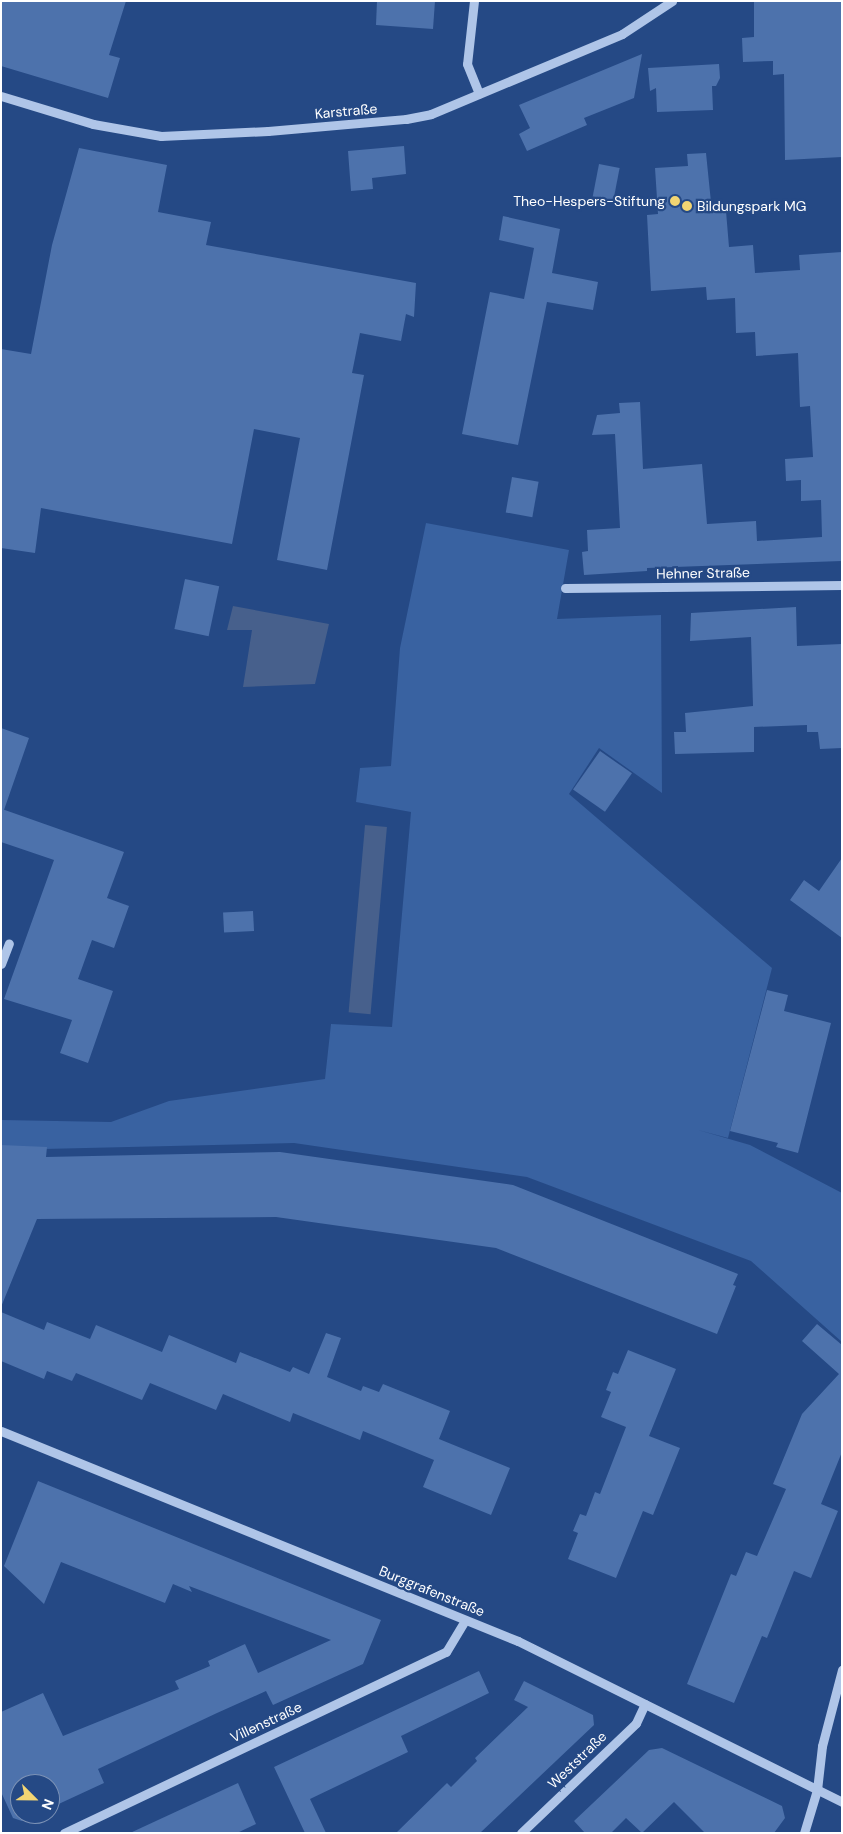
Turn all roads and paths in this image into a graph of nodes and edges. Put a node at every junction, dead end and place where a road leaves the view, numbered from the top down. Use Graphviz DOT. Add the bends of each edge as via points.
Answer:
graph roads {
  1 [pos="474,1"];
  2 [pos="672,1"];
  3 [pos="479,94"];
  4 [pos="1,96"];
  5 [pos="842,585"];
  6 [pos="565,588"];
  7 [pos="10,943"];
  8 [pos="1,964"];
  9 [pos="1,1432"];
  10 [pos="465,1620"];
  11 [pos="842,1670"];
  12 [pos="645,1704"];
  13 [pos="817,1790"];
  14 [pos="842,1802"];
  15 [pos="64,1833"];
  16 [pos="520,1833"];
  17 [pos="804,1833"];
  1 -- 3 [label="street" via="467,64"];
  2 -- 3 [label="street, Karstraße" via="622,34"];
  3 -- 4 [label="street, Karstraße" via="431,114 406,119 268,132 161,136 93,124"];
  5 -- 6 [label="street, Hehner Straße"];
  7 -- 8 [label="street"];
  9 -- 10 [label="street, Burggrafenstraße"];
  10 -- 12 [label="street, Burggrafenstraße" via="518,1641"];
  10 -- 15 [label="street, Villenstraße" via="446,1652"];
  11 -- 13 [label="street" via="822,1746"];
  12 -- 13 [label="street, Burggrafenstraße"];
  12 -- 16 [label="street, Weststraße" via="636,1723"];
  13 -- 14 [label="street, Burggrafenstraße"];
  13 -- 17 [label="street"];
}
